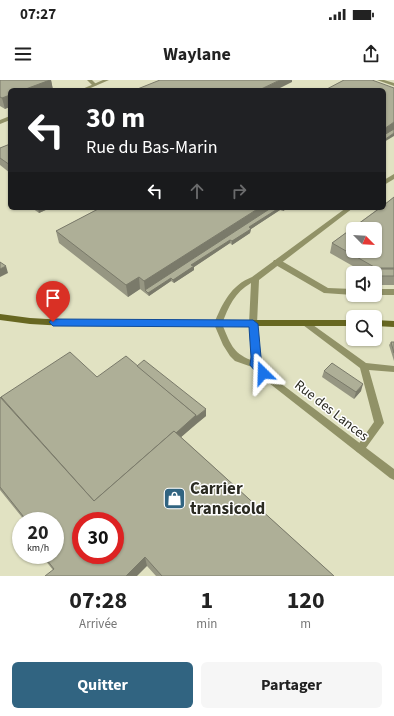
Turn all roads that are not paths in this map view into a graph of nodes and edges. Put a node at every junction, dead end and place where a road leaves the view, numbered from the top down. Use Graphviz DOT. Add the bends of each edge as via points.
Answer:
graph roads {
  1 [pos="89,80"];
  2 [pos="107,80"];
  3 [pos="380,80"];
  4 [pos="95,85"];
  5 [pos="394,85"];
  6 [pos="87,88"];
  7 [pos="347,210"];
  8 [pos="277,262"];
  9 [pos="254,279"];
  10 [pos="346,292"];
  11 [pos="382,292"];
  12 [pos="394,292"];
  13 [pos="0,317"];
  14 [pos="306,322"];
  15 [pos="346,323"];
  16 [pos="382,323"];
  17 [pos="218,324"];
  18 [pos="253,324"];
  19 [pos="394,324"];
  20 [pos="255,365"];
  21 [pos="364,366"];
  22 [pos="394,368"];
  23 [pos="360,449"];
  24 [pos="394,475"];
  1 -- 4 [label="street"];
  2 -- 4 [label="street"];
  3 -- 5 [label="street"];
  4 -- 6 [label="street"];
  7 -- 8 [label="street"];
  8 -- 9 [label="street"];
  8 -- 10 [label="street" via="327,291"];
  9 -- 17 [label="street" via="235,290"];
  9 -- 18 [label="street"];
  11 -- 12 [label="street"];
  13 -- 17 [label="main road" via="65,323"];
  14 -- 15 [label="main road"];
  14 -- 18 [label="main road"];
  14 -- 21 [label="street"];
  16 -- 19 [label="main road"];
  17 -- 18 [label="main road"];
  17 -- 20 [label="street, Rue des Lances" via="233,354 238,359"];
  18 -- 20 [label="street"];
  20 -- 23 [label="street, Rue des Lances"];
  21 -- 22 [label="street"];
  21 -- 23 [label="street" via="378,423"];
  23 -- 24 [label="street, Rue des Lances"];
}
